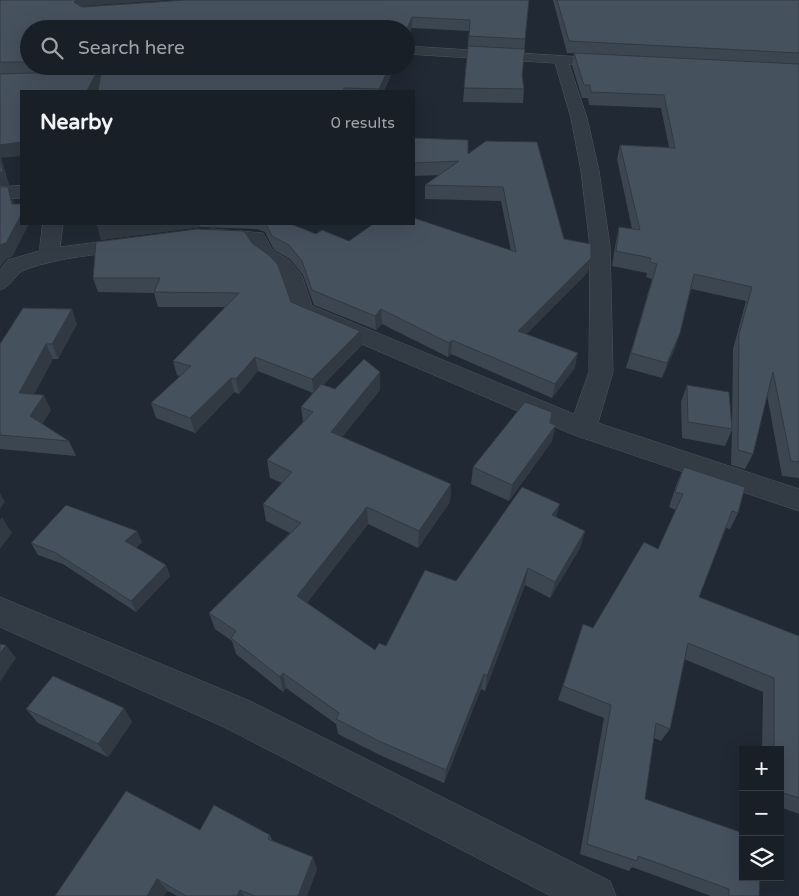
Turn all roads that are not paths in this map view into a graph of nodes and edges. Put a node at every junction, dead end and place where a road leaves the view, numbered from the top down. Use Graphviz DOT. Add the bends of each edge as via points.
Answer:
graph roads {
  1 [pos="415,51"];
  2 [pos="562,60"];
  3 [pos="620,62"];
  4 [pos="20,192"];
  5 [pos="0,193"];
  6 [pos="53,225"];
  7 [pos="191,236"];
  8 [pos="153,241"];
  9 [pos="49,254"];
  10 [pos="0,283"];
  11 [pos="584,428"];
  12 [pos="799,500"];
  13 [pos="0,612"];
  14 [pos="595,896"];
  1 -- 2 [label="street"];
  2 -- 3 [label="street"];
  2 -- 11 [label="street" via="590,171 600,246 601,372"];
  4 -- 5 [label="street"];
  6 -- 9 [label="street"];
  7 -- 11 [label="street" via="256,237 264,255 278,261 293,276 302,310"];
  8 -- 9 [label="street"];
  9 -- 10 [label="street" via="16,265"];
  11 -- 12 [label="street"];
  13 -- 14 [label="street" via="237,714"];
}
